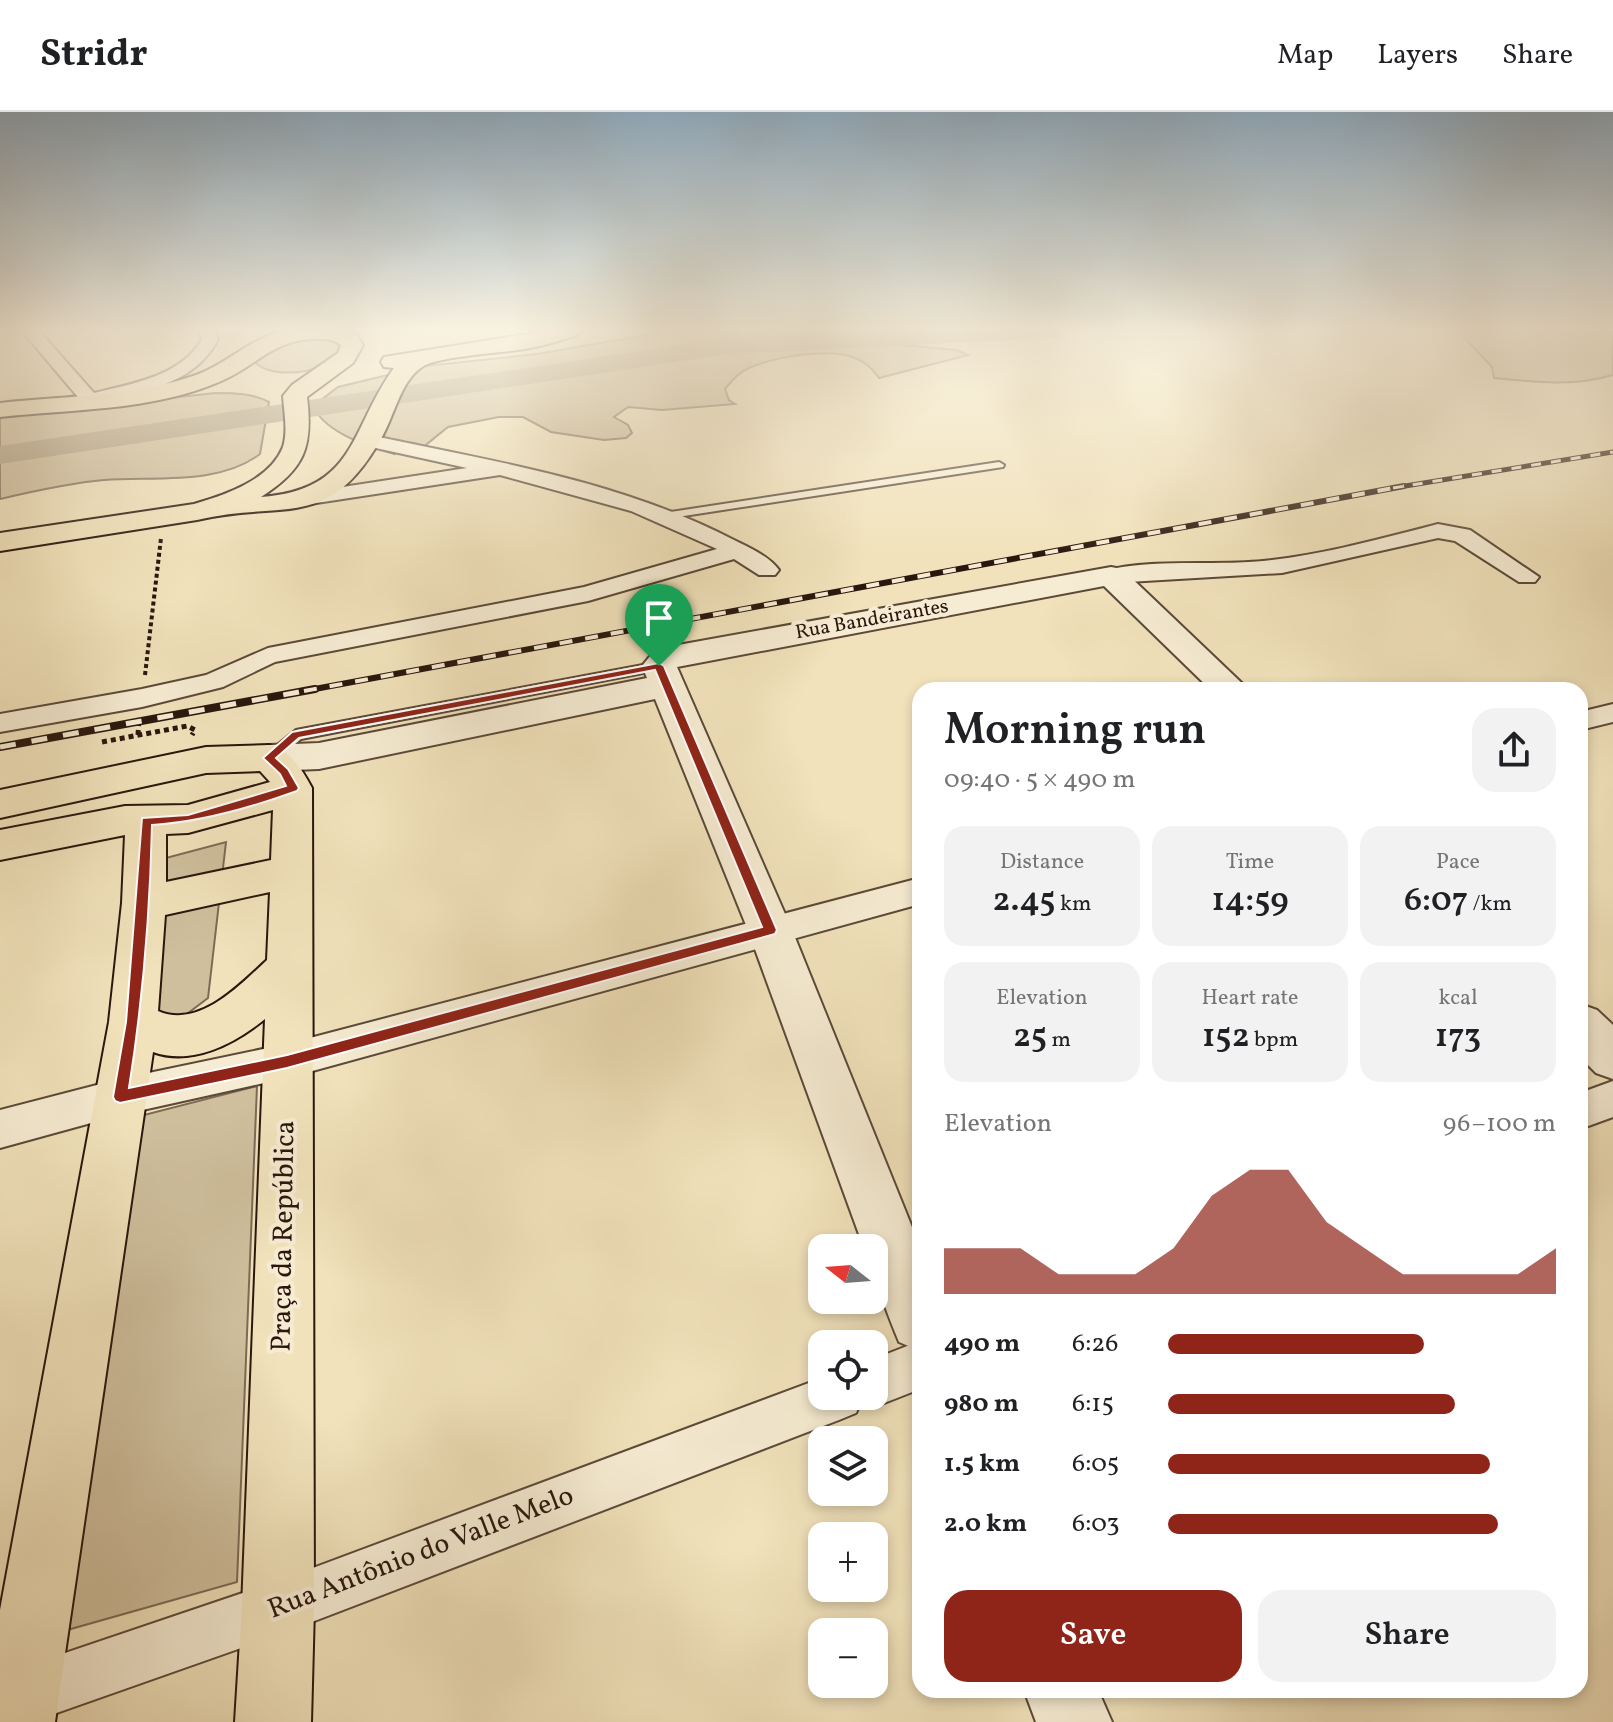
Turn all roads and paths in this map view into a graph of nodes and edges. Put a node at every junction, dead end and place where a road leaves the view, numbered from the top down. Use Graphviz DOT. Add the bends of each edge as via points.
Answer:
graph roads {
  1 [pos="33,406"];
  2 [pos="293,406"];
  3 [pos="387,406"];
  4 [pos="0,410"];
  5 [pos="376,443"];
  6 [pos="999,465"];
  7 [pos="500,469"];
  8 [pos="366,489"];
  9 [pos="310,498"];
  10 [pos="197,512"];
  11 [pos="664,516"];
  12 [pos="164,517"];
  13 [pos="0,542"];
  14 [pos="739,550"];
  15 [pos="767,570"];
  16 [pos="1111,576"];
  17 [pos="1527,577"];
  18 [pos="1223,682"];
  19 [pos="667,684"];
  20 [pos="142,698"];
  21 [pos="1613,713"];
  22 [pos="1588,719"];
  23 [pos="0,723"];
  24 [pos="138,735"];
  25 [pos="183,739"];
  26 [pos="102,742"];
  27 [pos="281,773"];
  28 [pos="0,804"];
  29 [pos="146,821"];
  30 [pos="0,845"];
  31 [pos="290,872"];
  32 [pos="912,893"];
  33 [pos="144,903"];
  34 [pos="770,930"];
  35 [pos="289,968"];
  36 [pos="133,1022"];
  37 [pos="1588,1033"];
  38 [pos="1613,1057"];
  39 [pos="287,1061"];
  40 [pos="120,1097"];
  41 [pos="1613,1099"];
  42 [pos="1588,1108"];
  43 [pos="0,1129"];
  44 [pos="912,1300"];
  45 [pos="912,1368"];
  46 [pos="888,1378"];
  47 [pos="808,1408"];
  48 [pos="278,1608"];
  49 [pos="1064,1698"];
  50 [pos="13,1707"];
  51 [pos="273,1722"];
  52 [pos="1074,1722"];
  1 -- 4 [label="main road"];
  2 -- 10 [label="main road" via="295,449 271,479 235,501"];
  3 -- 5 [label="main road"];
  5 -- 7 [label="street"];
  5 -- 8 [label="street" via="395,455 399,465 386,481"];
  5 -- 9 [label="main road"];
  6 -- 11 [label="lane"];
  7 -- 8 [label="street"];
  7 -- 11 [label="street"];
  8 -- 9 [label="street"];
  9 -- 10 [label="main road"];
  10 -- 12 [label="main road"];
  11 -- 14 [label="street"];
  12 -- 13 [label="main road"];
  12 -- 20 [label="path"];
  14 -- 15 [label="street"];
  14 -- 20 [label="street" via="588,594 268,656 214,681"];
  16 -- 17 [label="street" via="1283,566 1438,531 1462,535"];
  16 -- 18 [label="street"];
  16 -- 19 [label="street, Rua Bandeirantes" via="667,657"];
  19 -- 27 [label="street, Rua Bandeirantes" via="316,778"];
  19 -- 34 [label="street"];
  20 -- 23 [label="street"];
  20 -- 24 [label="path"];
  21 -- 22 [label="street"];
  24 -- 25 [label="path" via="187,726 195,730"];
  24 -- 26 [label="path"];
  27 -- 28 [label="main road" via="206,760"];
  27 -- 29 [label="main road" via="259,800 188,819"];
  27 -- 31 [label="main road, Praça da República"];
  29 -- 30 [label="main road"];
  29 -- 33 [label="main road"];
  31 -- 33 [label="main road"];
  31 -- 35 [label="main road, Praça da República"];
  32 -- 34 [label="street"];
  33 -- 36 [label="main road"];
  34 -- 39 [label="street"];
  34 -- 44 [label="street"];
  35 -- 36 [label="main road" via="258,999 210,1027 179,1037"];
  35 -- 39 [label="main road, Praça da República"];
  36 -- 40 [label="main road"];
  37 -- 38 [label="street"];
  39 -- 40 [label="street"];
  39 -- 48 [label="main road, Praça da República"];
  40 -- 43 [label="street"];
  40 -- 50 [label="main road"];
  41 -- 42 [label="street"];
  45 -- 46 [label="street"];
  47 -- 48 [label="street, Rua Antônio do Valle Melo"];
  48 -- 50 [label="street, Rua Antônio do Valle Melo"];
  48 -- 51 [label="main road, Praça da República"];
  49 -- 52 [label="street"];
}
